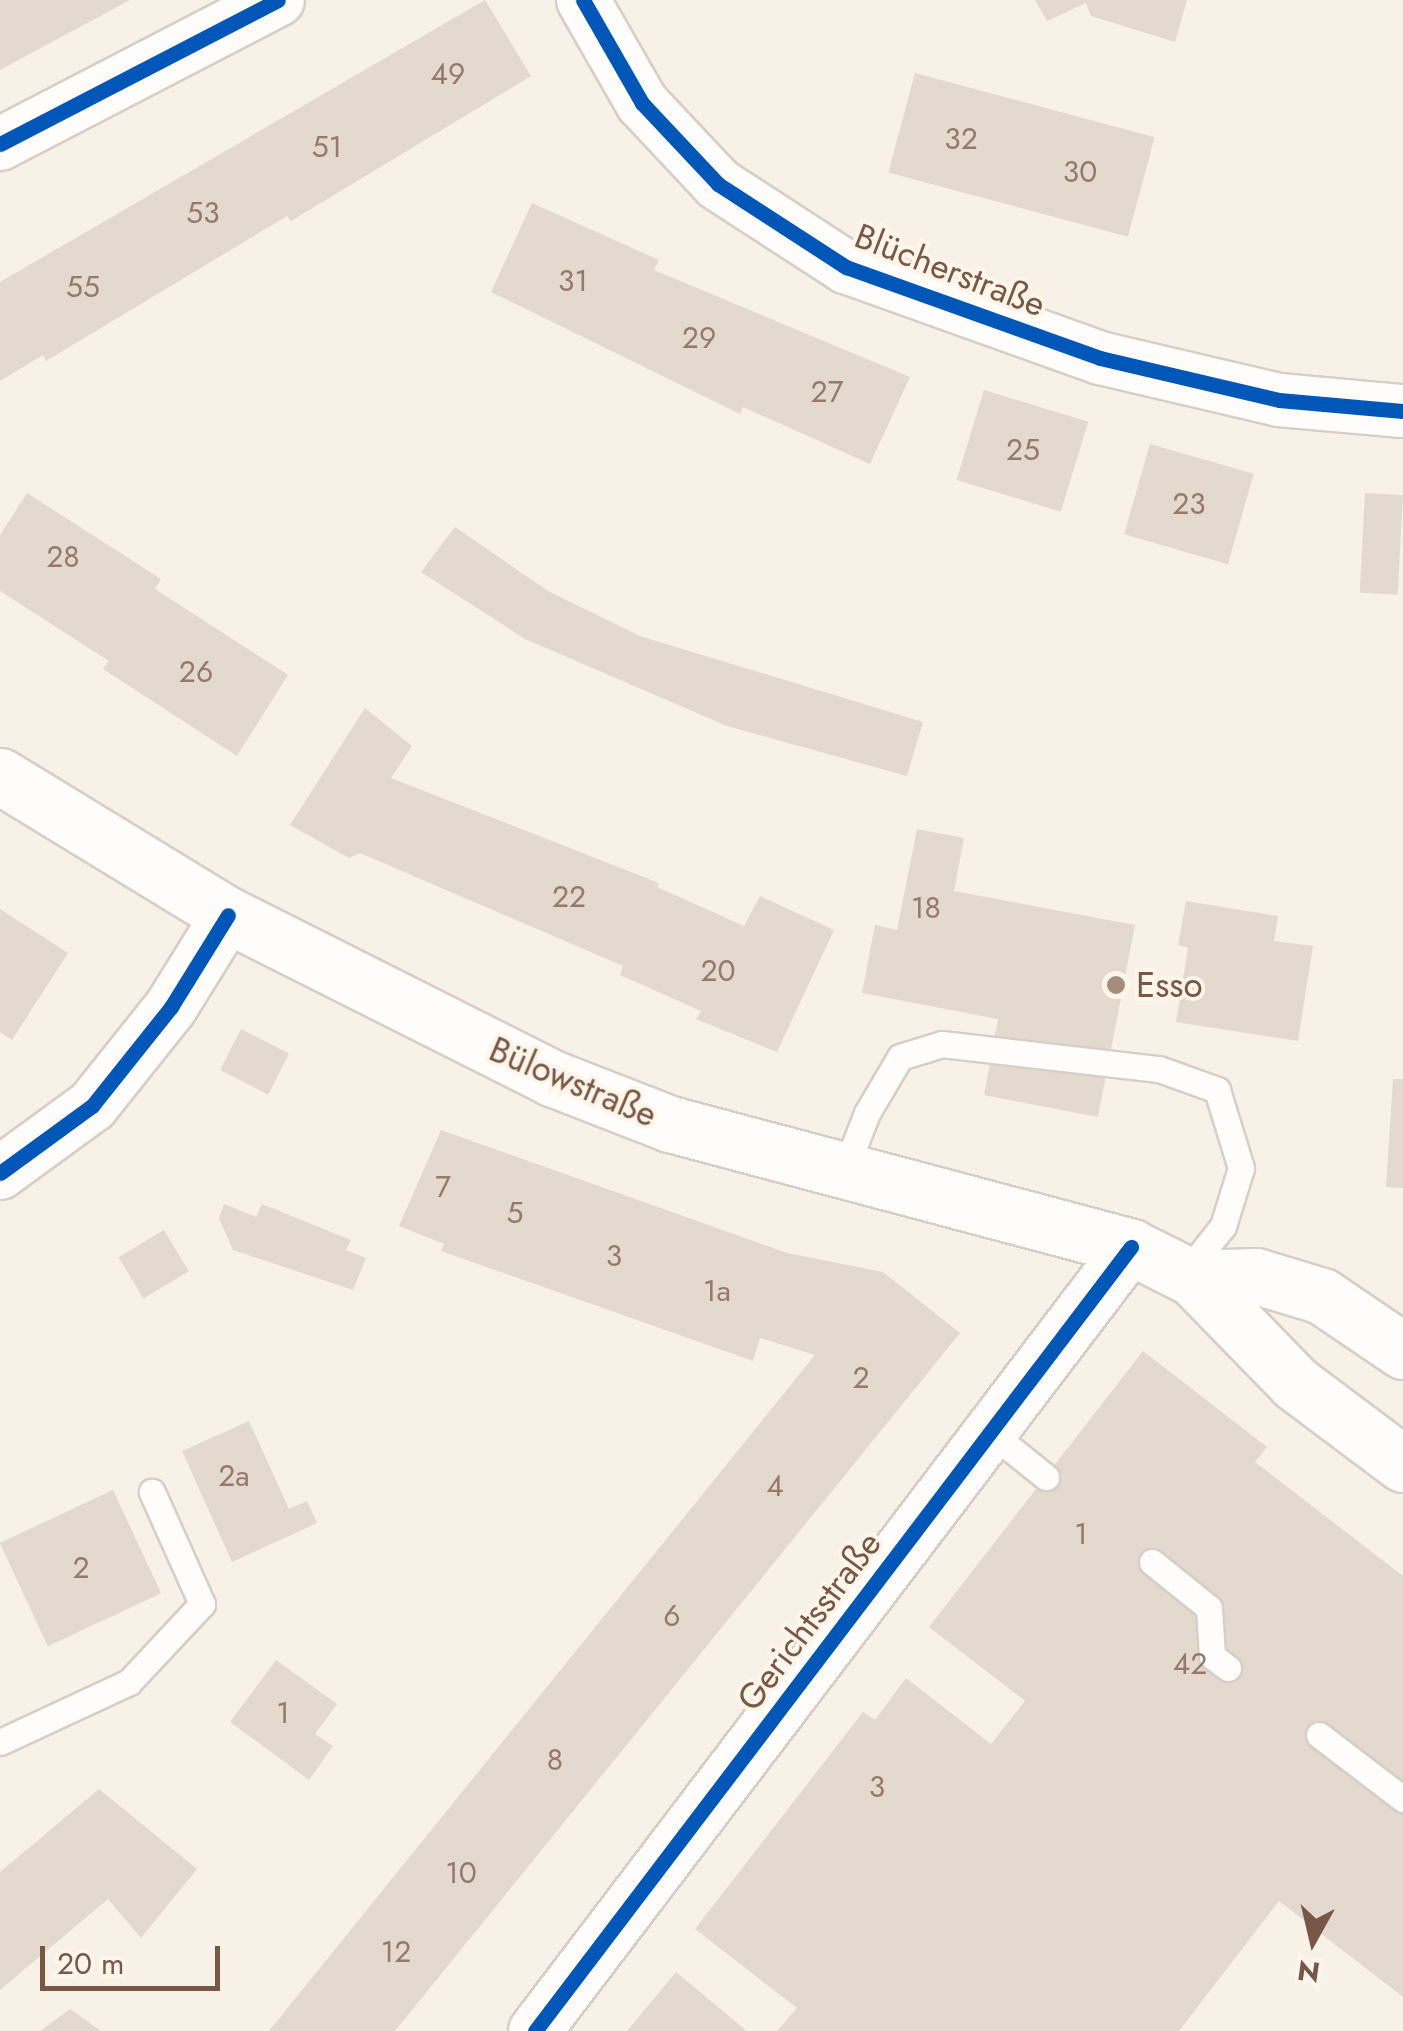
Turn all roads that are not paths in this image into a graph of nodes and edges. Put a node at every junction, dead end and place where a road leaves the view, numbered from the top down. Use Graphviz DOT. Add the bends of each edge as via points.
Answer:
graph roads {
  1 [pos="278,0"];
  2 [pos="583,0"];
  3 [pos="0,144"];
  4 [pos="1403,411"];
  5 [pos="0,776"];
  6 [pos="228,915"];
  7 [pos="844,1172"];
  8 [pos="0,1173"];
  9 [pos="1131,1247"];
  10 [pos="1189,1276"];
  11 [pos="1403,1351"];
  12 [pos="990,1432"];
  13 [pos="1403,1464"];
  14 [pos="1046,1477"];
  15 [pos="152,1492"];
  16 [pos="1152,1562"];
  17 [pos="1228,1668"];
  18 [pos="1318,1736"];
  19 [pos="0,1742"];
  20 [pos="1403,1799"];
  21 [pos="535,2031"];
  1 -- 3 [label="street"];
  2 -- 4 [label="street, Blücherstraße" via="642,103 718,184 846,267 1100,358 1279,400"];
  5 -- 6 [label="main road, Bülowstraße"];
  6 -- 7 [label="main road, Bülowstraße" via="552,1078 670,1124"];
  6 -- 8 [label="street" via="171,1007 92,1106"];
  7 -- 9 [label="main road, Bülowstraße"];
  7 -- 10 [label="lane" via="867,1113 900,1057 942,1044 1160,1069 1216,1090 1241,1168 1223,1226"];
  9 -- 10 [label="main road, Bülowstraße"];
  9 -- 12 [label="street, Gerichtsstraße"];
  10 -- 11 [label="main road" via="1256,1276 1322,1296"];
  10 -- 13 [label="main road" via="1295,1383"];
  12 -- 14 [label="lane"];
  12 -- 21 [label="street, Gerichtsstraße"];
  15 -- 19 [label="lane" via="202,1604 129,1682"];
  16 -- 17 [label="lane" via="1209,1608 1212,1656"];
  18 -- 20 [label="lane"];
}
